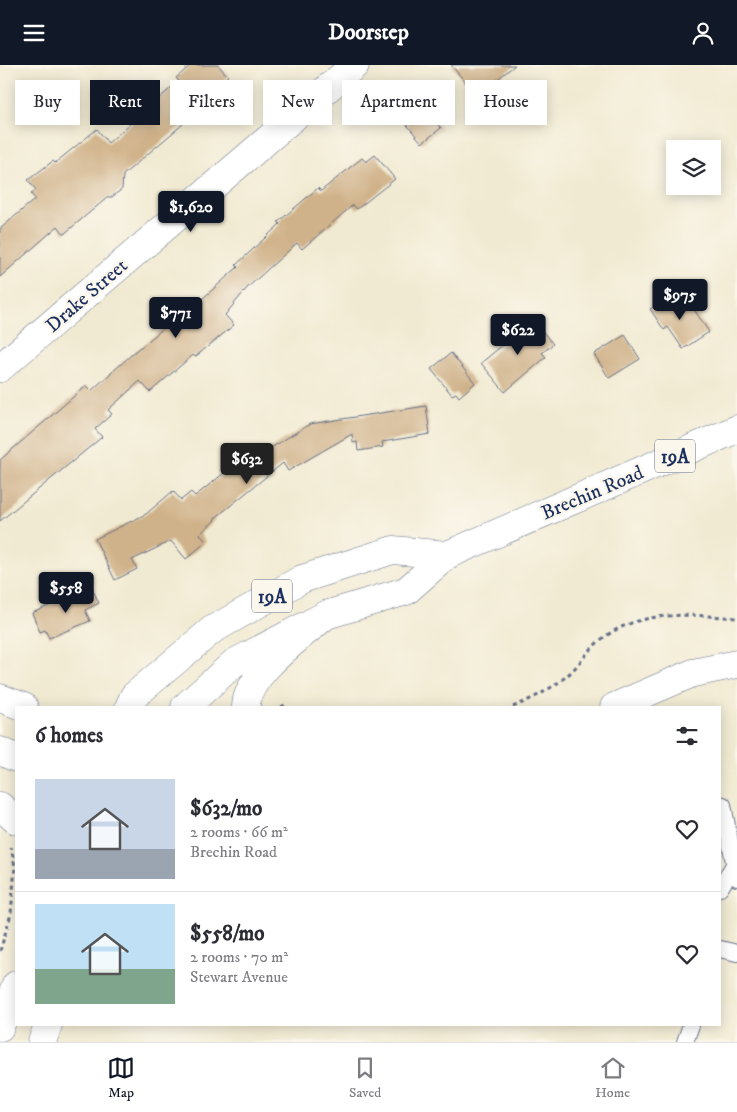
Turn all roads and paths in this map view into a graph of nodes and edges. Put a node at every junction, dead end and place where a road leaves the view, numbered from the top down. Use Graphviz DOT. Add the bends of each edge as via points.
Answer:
graph roads {
  1 [pos="355,65"];
  2 [pos="0,368"];
  3 [pos="737,429"];
  4 [pos="446,555"];
  5 [pos="326,615"];
  6 [pos="737,617"];
  7 [pos="737,664"];
  8 [pos="0,698"];
  9 [pos="21,706"];
  10 [pos="129,706"];
  11 [pos="186,706"];
  12 [pos="246,706"];
  13 [pos="514,706"];
  14 [pos="616,706"];
  15 [pos="0,751"];
  16 [pos="15,758"];
  17 [pos="721,804"];
  18 [pos="0,806"];
  19 [pos="721,821"];
  20 [pos="12,830"];
  21 [pos="721,836"];
  22 [pos="721,848"];
  23 [pos="732,865"];
  24 [pos="721,872"];
  25 [pos="721,878"];
  26 [pos="721,886"];
  27 [pos="721,949"];
  28 [pos="0,951"];
  29 [pos="737,953"];
  30 [pos="15,988"];
  31 [pos="48,1026"];
  32 [pos="691,1026"];
  33 [pos="0,1027"];
  34 [pos="42,1042"];
  35 [pos="686,1042"];
  1 -- 2 [label="main road, Drake Street"];
  3 -- 4 [label="main road, Brechin Road / 19A"];
  4 -- 5 [label="main road, Brechin Road / 19A" via="406,591"];
  4 -- 10 [label="main road, Brechin Road / 19A" via="393,550 302,579 212,630 134,696"];
  5 -- 11 [label="main road, Brechin Road / 19A" via="234,663"];
  5 -- 12 [label="main road" via="273,660 252,684"];
  6 -- 13 [label="path" via="684,615 628,624 606,635 553,687"];
  7 -- 14 [label="main road" via="693,673"];
  8 -- 9 [label="main road"];
  15 -- 16 [label="main road"];
  17 -- 23 [label="lane"];
  18 -- 20 [label="main road"];
  19 -- 23 [label="lane"];
  20 -- 28 [label="path" via="15,867 12,905"];
  21 -- 23 [label="lane"];
  22 -- 23 [label="lane"];
  23 -- 24 [label="lane"];
  23 -- 25 [label="lane"];
  23 -- 26 [label="lane"];
  27 -- 29 [label="lane"];
  30 -- 33 [label="main road"];
  31 -- 34 [label="main road"];
  32 -- 35 [label="lane"];
}
